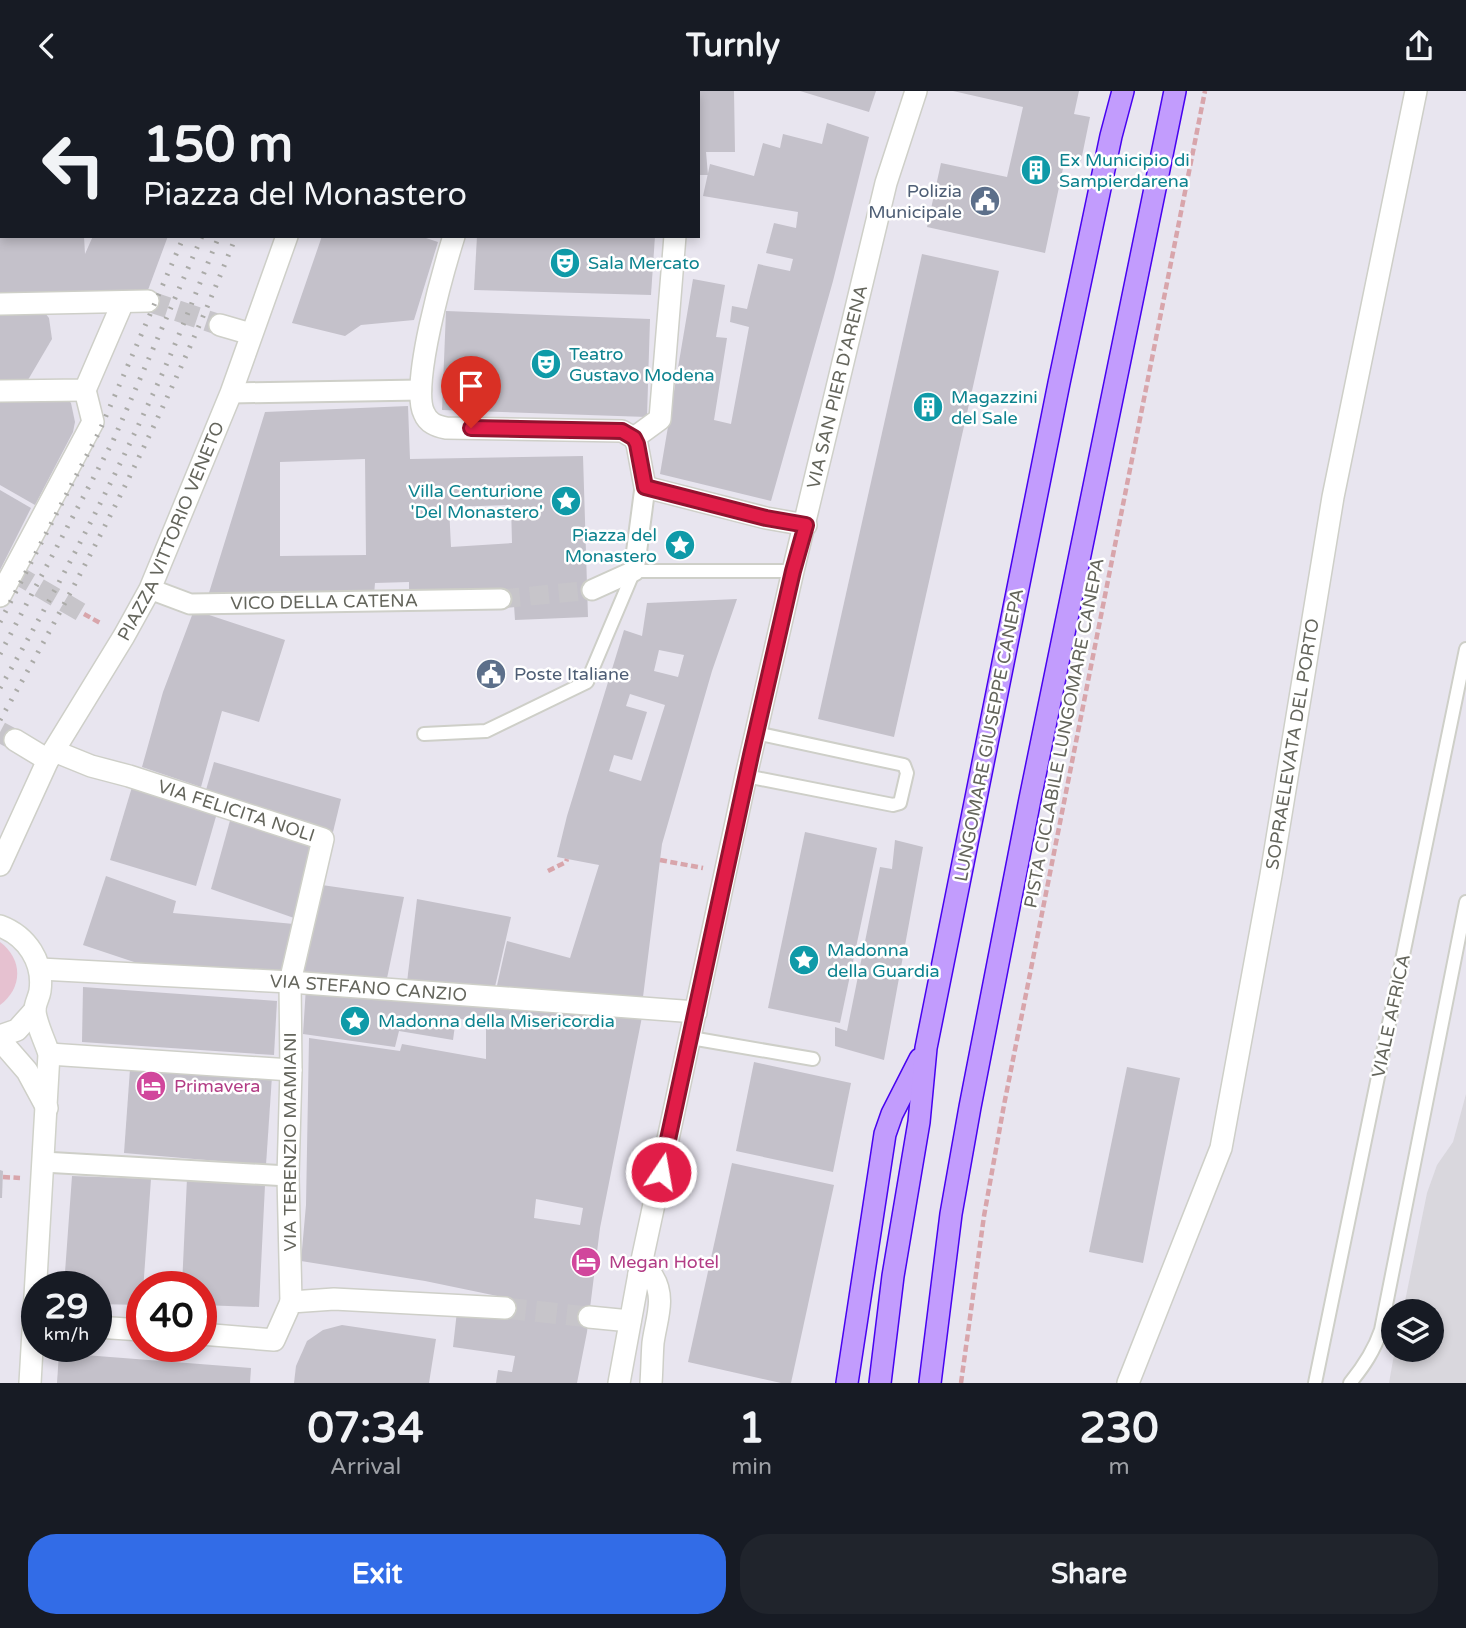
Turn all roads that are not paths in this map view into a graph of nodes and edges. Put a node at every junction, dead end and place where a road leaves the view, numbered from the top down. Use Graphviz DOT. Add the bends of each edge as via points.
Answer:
graph roads {
  1 [pos="916,91"];
  2 [pos="1124,91"];
  3 [pos="1175,91"];
  4 [pos="1416,91"];
  5 [pos="286,238"];
  6 [pos="453,238"];
  7 [pos="676,238"];
  8 [pos="148,301"];
  9 [pos="123,302"];
  10 [pos="0,304"];
  11 [pos="220,325"];
  12 [pos="251,334"];
  13 [pos="85,390"];
  14 [pos="421,390"];
  15 [pos="0,391"];
  16 [pos="230,393"];
  17 [pos="634,438"];
  18 [pos="645,487"];
  19 [pos="806,525"];
  20 [pos="634,571"];
  21 [pos="793,571"];
  22 [pos="150,589"];
  23 [pos="592,590"];
  24 [pos="0,596"];
  25 [pos="501,599"];
  26 [pos="1466,649"];
  27 [pos="756,733"];
  28 [pos="424,734"];
  29 [pos="15,740"];
  30 [pos="51,756"];
  31 [pos="746,776"];
  32 [pos="0,865"];
  33 [pos="1466,902"];
  34 [pos="0,926"];
  35 [pos="40,969"];
  36 [pos="290,982"];
  37 [pos="34,1010"];
  38 [pos="696,1012"];
  39 [pos="0,1038"];
  40 [pos="926,1048"];
  41 [pos="49,1054"];
  42 [pos="813,1059"];
  43 [pos="291,1070"];
  44 [pos="47,1108"];
  45 [pos="43,1162"];
  46 [pos="288,1176"];
  47 [pos="38,1271"];
  48 [pos="639,1274"];
  49 [pos="291,1302"];
  50 [pos="505,1308"];
  51 [pos="589,1317"];
  52 [pos="630,1321"];
  53 [pos="217,1335"];
  54 [pos="32,1362"];
  55 [pos="30,1383"];
  56 [pos="620,1383"];
  57 [pos="651,1383"];
  58 [pos="847,1383"];
  59 [pos="880,1383"];
  60 [pos="930,1383"];
  61 [pos="1128,1383"];
  62 [pos="1315,1383"];
  63 [pos="1350,1383"];
  1 -- 19 [label="street, VIA SAN PIER D'ARENA" via="886,183"];
  2 -- 40 [label="highway, LUNGOMARE GIUSEPPE CANEPA" via="1062,370"];
  3 -- 60 [label="highway" via="970,1107"];
  4 -- 61 [label="street, SOPRAELEVATA DEL PORTO" via="1333,497 1221,1148"];
  5 -- 12 [label="street, PIAZZA VITTORIO VENETO"];
  6 -- 14 [label="street" via="438,290"];
  7 -- 17 [label="street" via="660,419"];
  8 -- 9 [label="street"];
  9 -- 10 [label="street"];
  9 -- 13 [label="street"];
  11 -- 12 [label="street"];
  12 -- 16 [label="street, PIAZZA VITTORIO VENETO"];
  13 -- 15 [label="street"];
  13 -- 24 [label="street" via="93,422"];
  14 -- 16 [label="street"];
  14 -- 17 [label="street" via="424,413 438,426 622,431"];
  16 -- 22 [label="street, PIAZZA VITTORIO VENETO"];
  17 -- 18 [label="street"];
  18 -- 19 [label="street"];
  18 -- 20 [label="street"];
  19 -- 21 [label="street, VIA SAN PIER D'ARENA"];
  20 -- 21 [label="lane"];
  20 -- 23 [label="street"];
  20 -- 28 [label="lane" via="587,682 486,731"];
  21 -- 27 [label="street, VIA SAN PIER D'ARENA"];
  22 -- 25 [label="street, VICO DELLA CATENA" via="190,604"];
  22 -- 30 [label="street, PIAZZA VITTORIO VENETO"];
  26 -- 62 [label="lane, VIALE AFRICA"];
  27 -- 31 [label="street, VIA SAN PIER D'ARENA"];
  27 -- 31 [label="lane" via="904,765 907,773 900,803 892,805"];
  29 -- 30 [label="street"];
  30 -- 32 [label="street, PIAZZA VITTORIO VENETO"];
  30 -- 36 [label="street, VIA FELICITA NOLI" via="323,839"];
  31 -- 38 [label="street, VIA SAN PIER D'ARENA"];
  33 -- 63 [label="lane" via="1381,1330 1366,1363"];
  34 -- 35 [label="street" via="29,946"];
  35 -- 36 [label="street, VIA STEFANO CANZIO"];
  35 -- 37 [label="street"];
  36 -- 38 [label="street, VIA STEFANO CANZIO"];
  36 -- 43 [label="street, VIA TERENZIO MAMIANI"];
  37 -- 39 [label="street" via="17,1030"];
  37 -- 41 [label="street"];
  38 -- 42 [label="lane, VIA SAN PIER D'ARENA" via="691,1038"];
  38 -- 48 [label="street, VIA SAN PIER D'ARENA"];
  39 -- 44 [label="street" via="27,1071"];
  40 -- 58 [label="highway" via="885,1135"];
  40 -- 59 [label="highway, LUNGOMARE GIUSEPPE CANEPA"];
  41 -- 43 [label="street"];
  41 -- 44 [label="street"];
  43 -- 46 [label="street, VIA TERENZIO MAMIANI"];
  44 -- 45 [label="street"];
  45 -- 46 [label="street"];
  45 -- 47 [label="street"];
  46 -- 49 [label="street, VIA TERENZIO MAMIANI"];
  48 -- 52 [label="street, VIA SAN PIER D'ARENA"];
  48 -- 57 [label="street" via="653,1277 659,1286"];
  49 -- 50 [label="street" via="334,1299"];
  49 -- 53 [label="street, VIA TERENZIO MAMIANI" via="274,1340"];
  51 -- 52 [label="street"];
  52 -- 56 [label="street, VIA SAN PIER D'ARENA"];
  54 -- 55 [label="street"];
}
